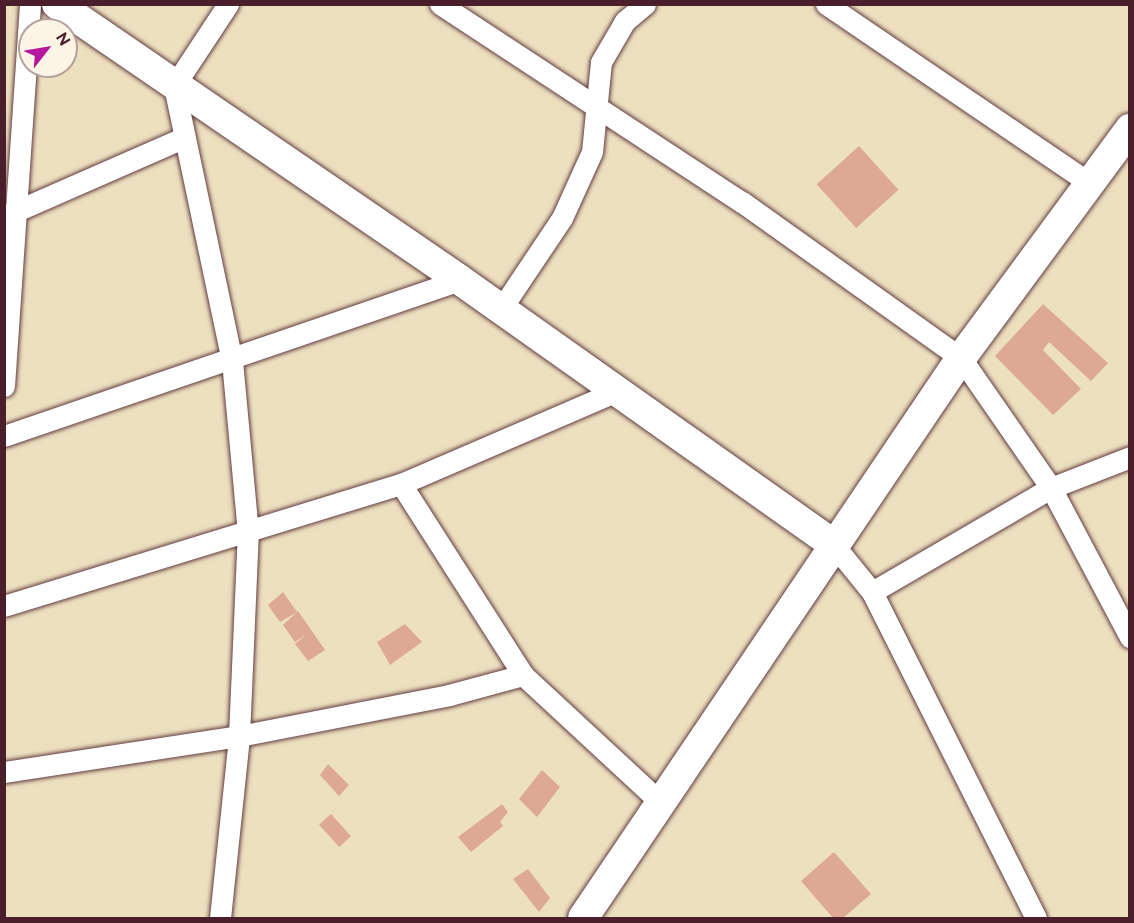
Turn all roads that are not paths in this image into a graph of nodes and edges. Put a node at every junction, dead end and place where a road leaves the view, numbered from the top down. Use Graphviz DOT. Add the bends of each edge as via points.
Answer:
graph roads {
  1 [pos="30,4"];
  2 [pos="57,4"];
  3 [pos="228,4"];
  4 [pos="440,4"];
  5 [pos="645,4"];
  6 [pos="826,4"];
  7 [pos="174,86"];
  8 [pos="594,106"];
  9 [pos="1130,129"];
  10 [pos="183,138"];
  11 [pos="1092,185"];
  12 [pos="10,213"];
  13 [pos="460,280"];
  14 [pos="501,309"];
  15 [pos="961,358"];
  16 [pos="232,361"];
  17 [pos="4,386"];
  18 [pos="617,391"];
  19 [pos="4,436"];
  20 [pos="1130,457"];
  21 [pos="400,484"];
  22 [pos="1051,488"];
  23 [pos="248,533"];
  24 [pos="833,544"];
  25 [pos="872,592"];
  26 [pos="4,606"];
  27 [pos="1130,637"];
  28 [pos="523,675"];
  29 [pos="239,736"];
  30 [pos="4,772"];
  31 [pos="661,803"];
  32 [pos="220,918"];
  33 [pos="583,918"];
  34 [pos="1036,918"];
  1 -- 12 [label="street"];
  2 -- 7 [label="street"];
  3 -- 7 [label="street"];
  4 -- 8 [label="street"];
  5 -- 8 [label="street" via="625,21 601,62"];
  6 -- 11 [label="street"];
  7 -- 10 [label="street"];
  7 -- 13 [label="street"];
  8 -- 14 [label="street" via="592,152 562,218"];
  8 -- 15 [label="street" via="742,202"];
  9 -- 11 [label="street"];
  10 -- 12 [label="street"];
  10 -- 16 [label="street"];
  11 -- 15 [label="street"];
  12 -- 17 [label="street"];
  13 -- 14 [label="street"];
  13 -- 16 [label="street"];
  14 -- 18 [label="street"];
  15 -- 22 [label="street"];
  15 -- 24 [label="street"];
  16 -- 19 [label="street"];
  16 -- 23 [label="street"];
  18 -- 21 [label="street"];
  18 -- 24 [label="street"];
  20 -- 22 [label="street"];
  21 -- 23 [label="street"];
  21 -- 28 [label="street"];
  22 -- 25 [label="street"];
  22 -- 27 [label="street"];
  23 -- 26 [label="street"];
  23 -- 29 [label="street"];
  24 -- 25 [label="street"];
  24 -- 31 [label="street"];
  25 -- 34 [label="street"];
  28 -- 29 [label="street" via="449,695"];
  28 -- 31 [label="street"];
  29 -- 30 [label="street"];
  29 -- 32 [label="street"];
  31 -- 33 [label="street"];
}
